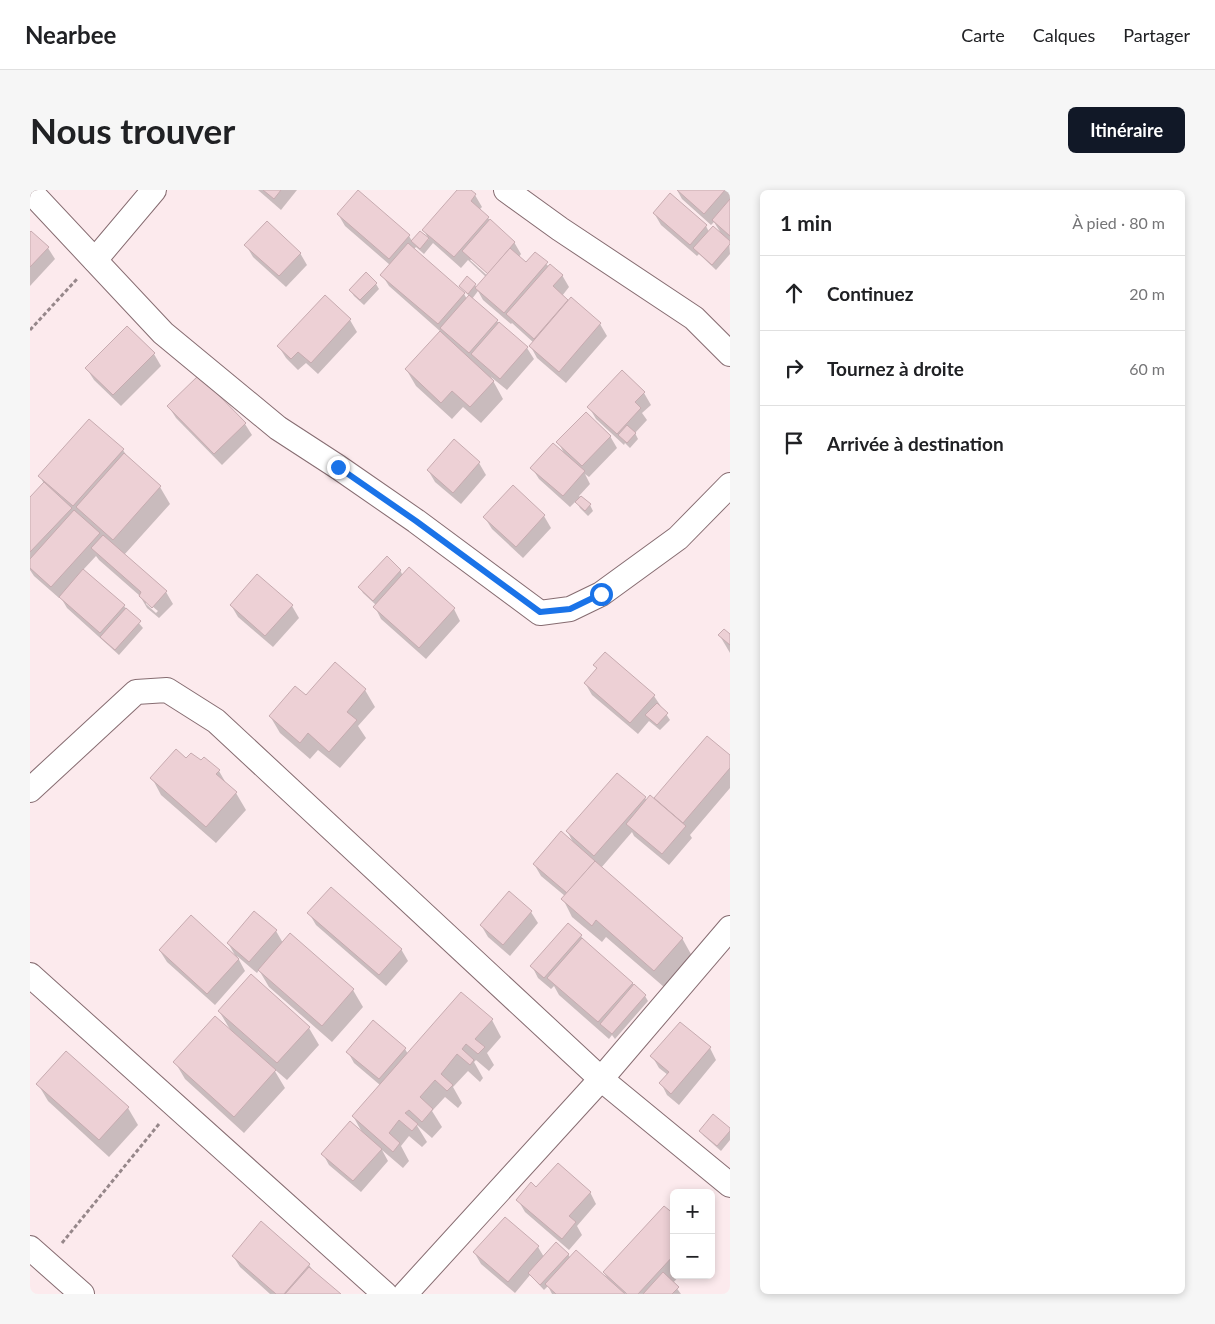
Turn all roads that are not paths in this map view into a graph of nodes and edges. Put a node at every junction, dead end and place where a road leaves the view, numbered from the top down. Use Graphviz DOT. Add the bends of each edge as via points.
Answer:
graph roads {
  1 [pos="154,190"];
  2 [pos="506,190"];
  3 [pos="30,191"];
  4 [pos="95,260"];
  5 [pos="730,354"];
  6 [pos="730,485"];
  7 [pos="30,790"];
  8 [pos="730,928"];
  9 [pos="30,975"];
  10 [pos="601,1080"];
  11 [pos="727,1176"];
  12 [pos="38,1255"];
  13 [pos="82,1294"];
  14 [pos="385,1294"];
  15 [pos="405,1294"];
  1 -- 4 [label="street"];
  2 -- 5 [label="street" via="694,318"];
  3 -- 4 [label="street"];
  4 -- 6 [label="street" via="163,333 278,428 416,521 540,612 570,609 601,594 678,538"];
  7 -- 10 [label="street" via="136,692 167,690 216,721"];
  8 -- 10 [label="street"];
  9 -- 14 [label="street"];
  10 -- 11 [label="street"];
  10 -- 15 [label="street"];
  12 -- 13 [label="street"];
}
